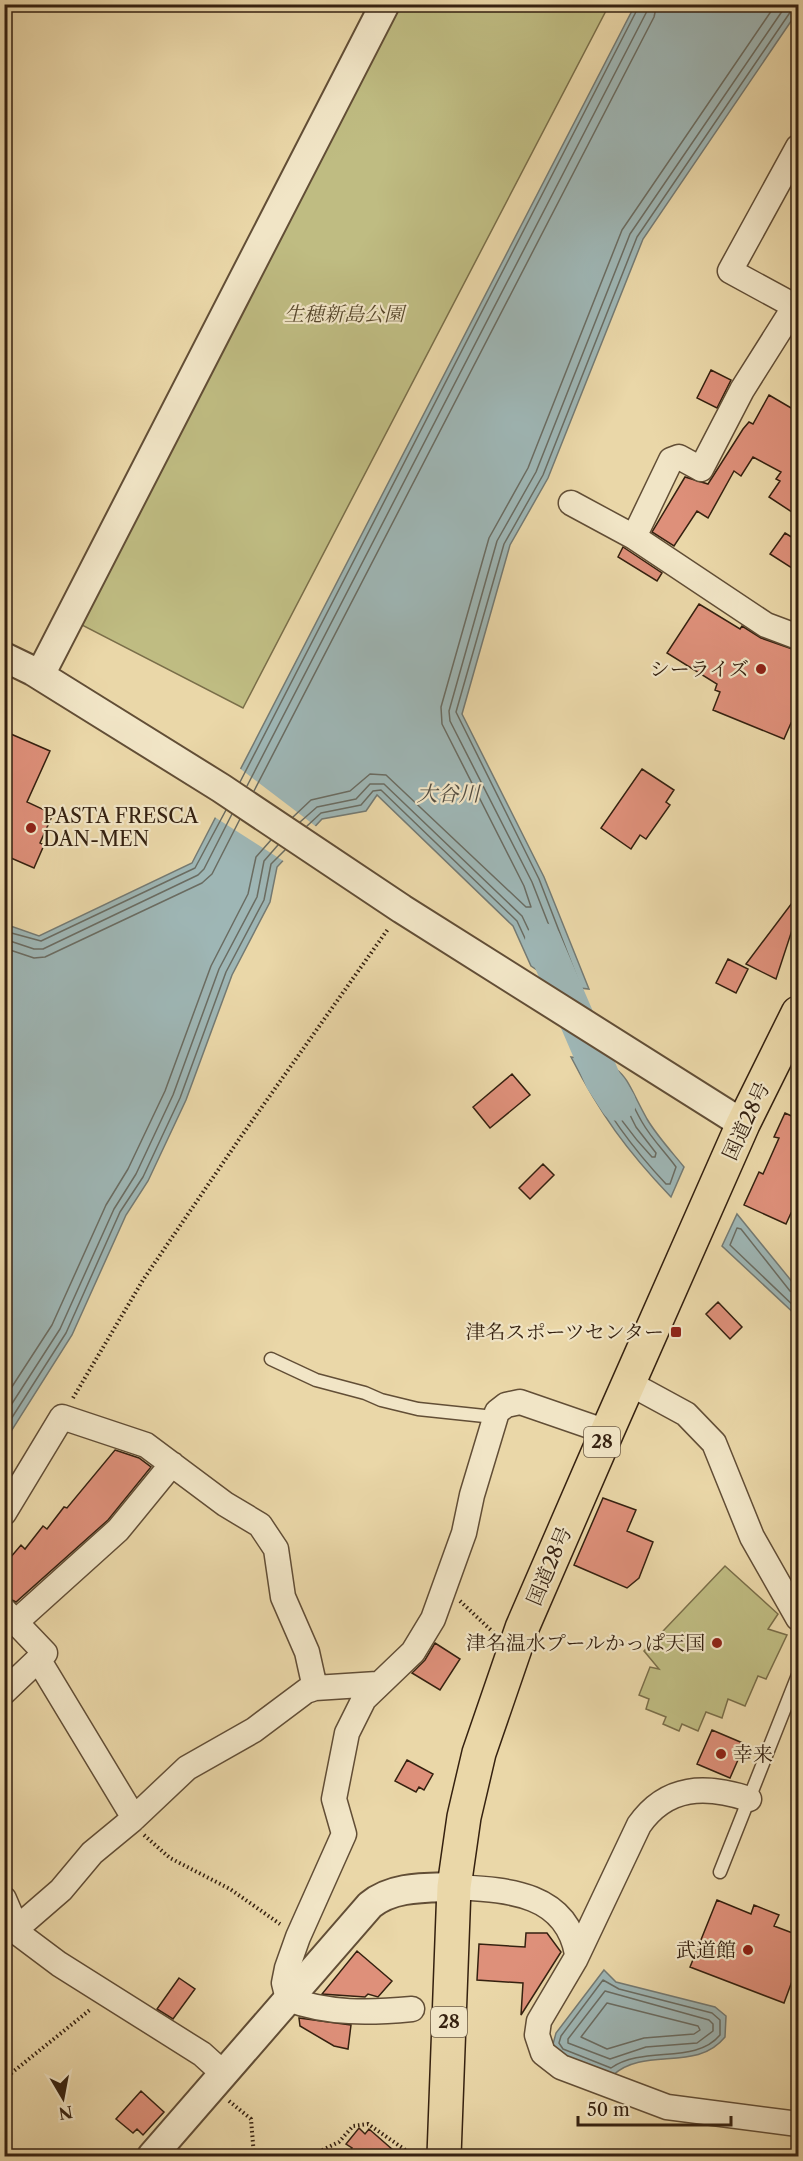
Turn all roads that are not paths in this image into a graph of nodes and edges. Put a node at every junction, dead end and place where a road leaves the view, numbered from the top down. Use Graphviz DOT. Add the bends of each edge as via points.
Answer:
graph roads {
  1 [pos="386,4"];
  2 [pos="798,147"];
  3 [pos="797,307"];
  4 [pos="572,502"];
  5 [pos="634,537"];
  6 [pos="798,637"];
  7 [pos="4,657"];
  8 [pos="40,675"];
  9 [pos="798,1013"];
  10 [pos="743,1124"];
  11 [pos="271,1359"];
  12 [pos="628,1383"];
  13 [pos="494,1417"];
  14 [pos="607,1432"];
  15 [pos="172,1464"];
  16 [pos="4,1513"];
  17 [pos="11,1616"];
  18 [pos="798,1618"];
  19 [pos="38,1659"];
  20 [pos="798,1675"];
  21 [pos="377,1684"];
  22 [pos="315,1688"];
  23 [pos="4,1692"];
  24 [pos="749,1799"];
  25 [pos="133,1819"];
  26 [pos="720,1872"];
  27 [pos="454,1887"];
  28 [pos="4,1899"];
  29 [pos="16,1929"];
  30 [pos="577,1954"];
  31 [pos="288,1999"];
  32 [pos="412,2008"];
  33 [pos="218,2080"];
  34 [pos="798,2124"];
  35 [pos="152,2157"];
  36 [pos="444,2157"];
  1 -- 8 [label="street"];
  2 -- 3 [label="street" via="730,271"];
  3 -- 5 [label="street" via="742,390 701,469 679,457 671,460"];
  4 -- 5 [label="street"];
  5 -- 6 [label="street" via="766,625"];
  7 -- 8 [label="street"];
  8 -- 10 [label="street"];
  9 -- 10 [label="highway, 国道28号 / 28"];
  10 -- 12 [label="highway, 国道28号 / 28"];
  11 -- 13 [label="lane" via="316,1380 381,1400 418,1409"];
  12 -- 14 [label="highway, 国道28号 / 28"];
  12 -- 18 [label="street" via="686,1414 714,1443 752,1537"];
  13 -- 14 [label="street" via="506,1405 520,1402"];
  13 -- 21 [label="street" via="464,1533 433,1619 413,1652"];
  14 -- 27 [label="highway, 国道28号 / 28" via="498,1692 478,1753"];
  15 -- 16 [label="street" via="146,1445 62,1417"];
  15 -- 17 [label="street" via="118,1530"];
  15 -- 22 [label="street" via="269,1535 276,1549 283,1597 305,1646"];
  17 -- 19 [label="street" via="45,1653"];
  19 -- 23 [label="street"];
  19 -- 25 [label="street"];
  20 -- 24 [label="lane"];
  21 -- 22 [label="street"];
  21 -- 31 [label="street" via="364,1699 347,1733 334,1799 344,1834 298,1937 286,1975"];
  22 -- 25 [label="street" via="297,1695 254,1730 187,1768"];
  24 -- 26 [label="lane"];
  24 -- 30 [label="street" via="726,1792 681,1792 663,1799 639,1825"];
  25 -- 29 [label="street" via="92,1852 61,1890"];
  27 -- 30 [label="street" via="502,1890 534,1898 562,1921"];
  27 -- 31 [label="street" via="403,1890 375,1900"];
  27 -- 36 [label="highway, 国道28号 / 28"];
  28 -- 29 [label="street"];
  29 -- 33 [label="street" via="59,1964 202,2054"];
  30 -- 34 [label="street" via="539,2021 537,2035 551,2062 667,2108"];
  31 -- 32 [label="street" via="367,2013"];
  31 -- 33 [label="street"];
  33 -- 35 [label="street"];
}
